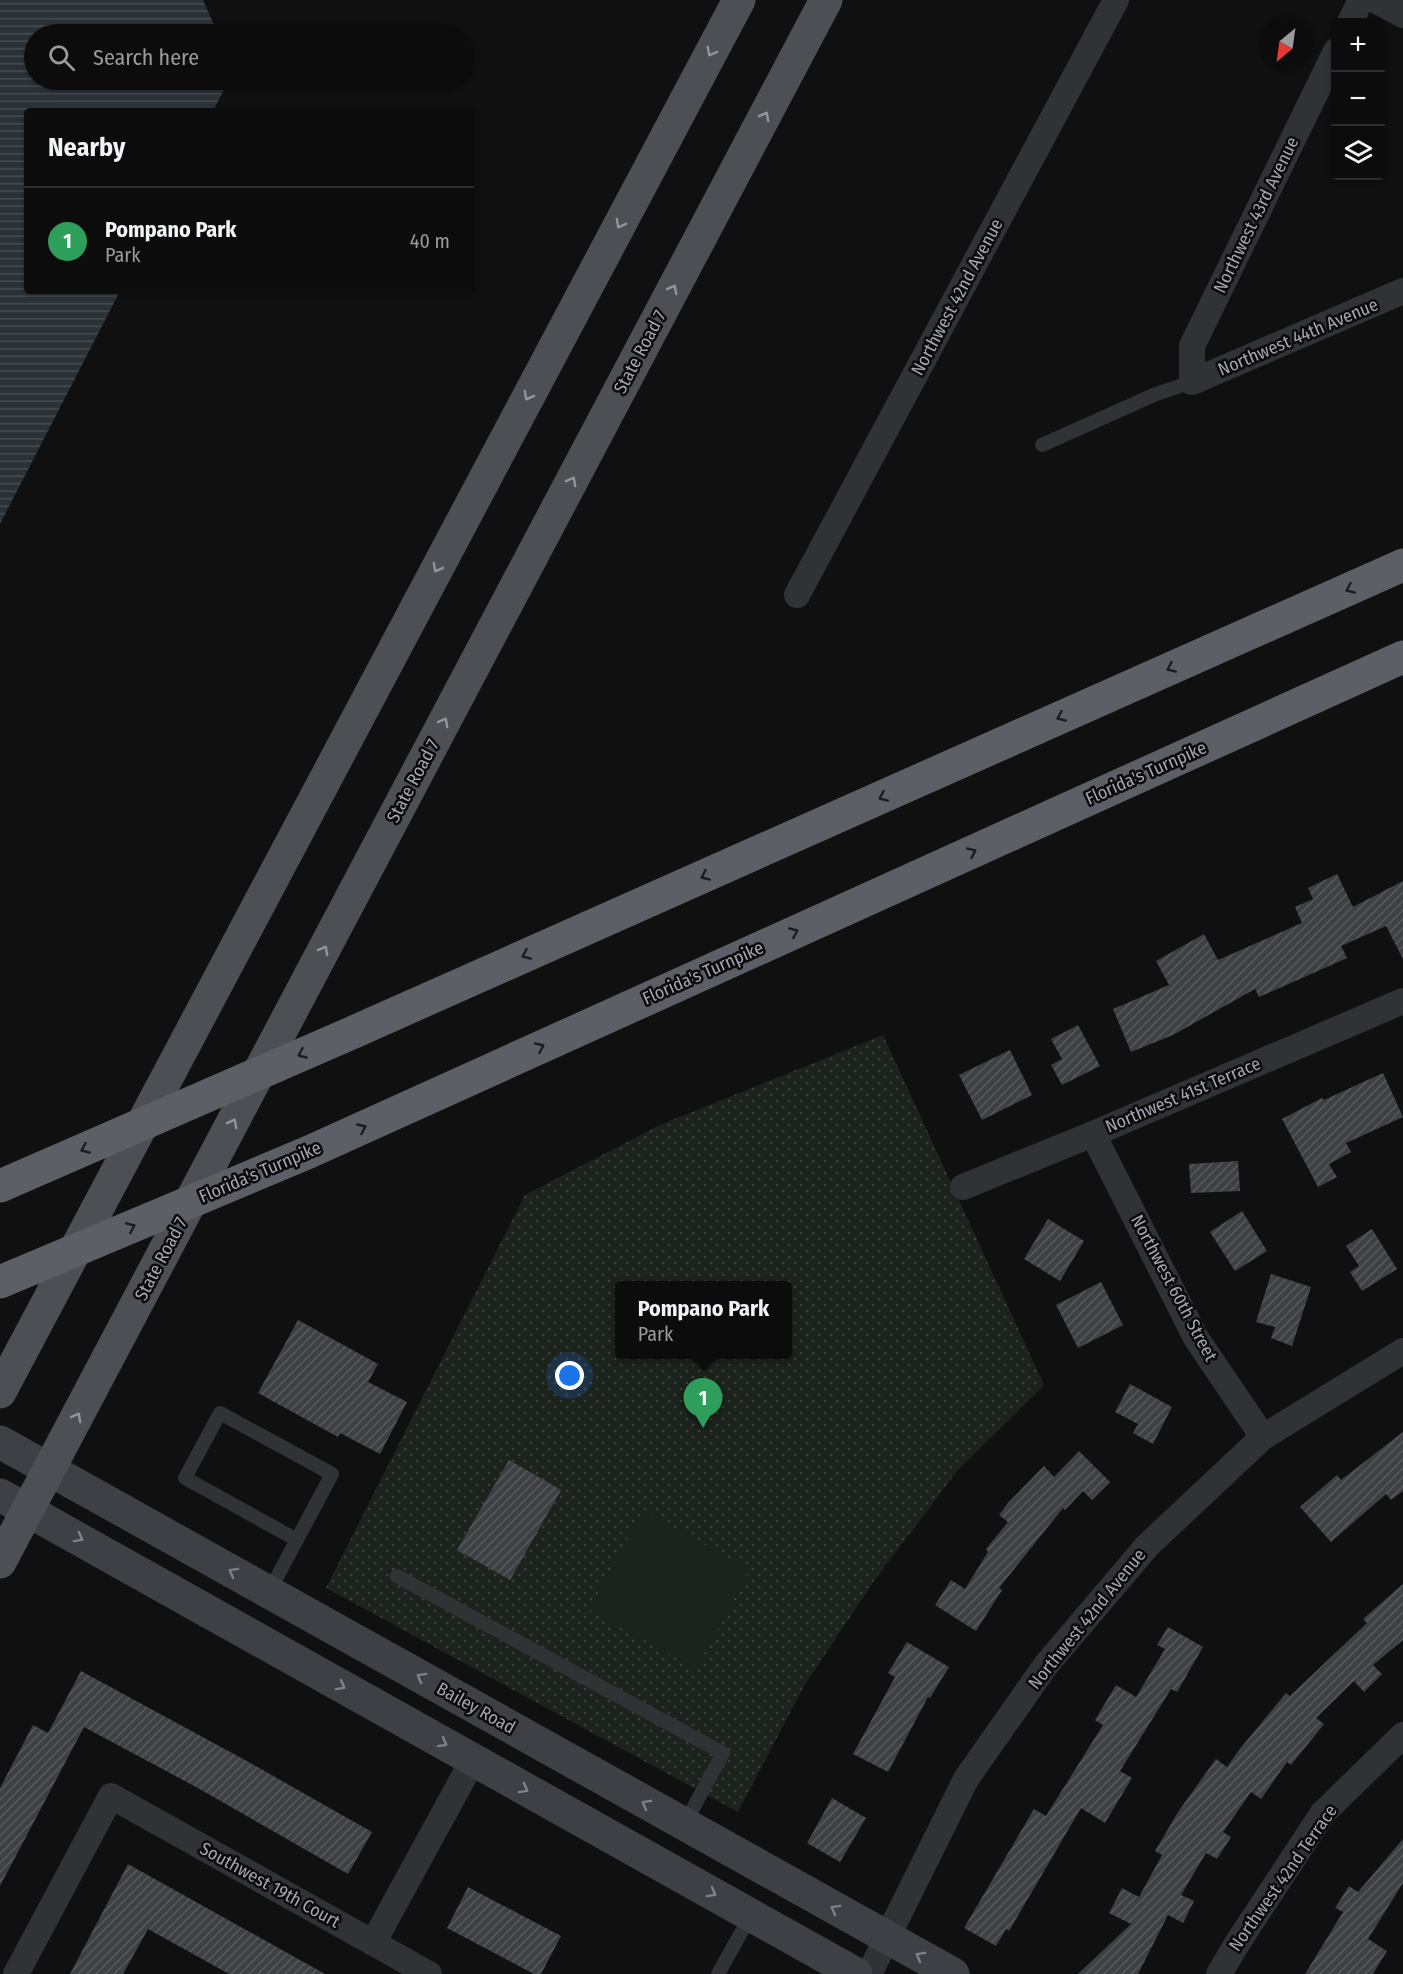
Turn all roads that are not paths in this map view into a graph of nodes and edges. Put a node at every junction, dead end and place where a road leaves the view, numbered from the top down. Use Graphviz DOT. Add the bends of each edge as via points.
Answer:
graph roads {
  1 [pos="739,0"];
  2 [pos="826,0"];
  3 [pos="1116,0"];
  4 [pos="1361,0"];
  5 [pos="1375,0"];
  6 [pos="1403,15"];
  7 [pos="1352,18"];
  8 [pos="1331,59"];
  9 [pos="1403,291"];
  10 [pos="1192,382"];
  11 [pos="1042,445"];
  12 [pos="1403,565"];
  13 [pos="797,595"];
  14 [pos="1403,657"];
  15 [pos="1403,1000"];
  16 [pos="1093,1134"];
  17 [pos="0,1186"];
  18 [pos="963,1187"];
  19 [pos="0,1282"];
  20 [pos="1403,1351"];
  21 [pos="0,1392"];
  22 [pos="1263,1437"];
  23 [pos="0,1442"];
  24 [pos="50,1469"];
  25 [pos="14,1502"];
  26 [pos="297,1540"];
  27 [pos="0,1562"];
  28 [pos="397,1576"];
  29 [pos="269,1592"];
  30 [pos="1403,1735"];
  31 [pos="473,1760"];
  32 [pos="684,1825"];
  33 [pos="661,1865"];
  34 [pos="751,1915"];
  35 [pos="886,1937"];
  36 [pos="373,1943"];
  37 [pos="16,1974"];
  38 [pos="429,1974"];
  39 [pos="718,1974"];
  40 [pos="856,1974"];
  41 [pos="869,1974"];
  42 [pos="953,1974"];
  43 [pos="1219,1974"];
  1 -- 21 [label="main road, one-way"];
  24 -- 2 [label="main road, State Road 7, one-way"];
  3 -- 13 [label="street, Northwest 42nd Avenue"];
  4 -- 7 [label="street"];
  5 -- 6 [label="street"];
  8 -- 10 [label="street, Northwest 43rd Avenue" via="1191,346"];
  9 -- 10 [label="street, Northwest 44th Avenue"];
  10 -- 11 [label="lane"];
  12 -- 17 [label="highway, one-way"];
  19 -- 14 [label="highway, Florida's Turnpike, one-way" via="309,1152"];
  15 -- 16 [label="street, Northwest 41st Terrace"];
  16 -- 18 [label="street, Northwest 41st Terrace"];
  16 -- 22 [label="street, Northwest 60th Street" via="1196,1338"];
  20 -- 22 [label="street, Northwest 42nd Avenue"];
  22 -- 35 [label="street, Northwest 42nd Avenue" via="1147,1546 1046,1665 966,1779"];
  23 -- 24 [label="street, Bailey Road"];
  24 -- 25 [label="main road, State Road 7"];
  29 -- 24 [label="street, Bailey Road, one-way"];
  25 -- 27 [label="main road, State Road 7"];
  25 -- 31 [label="street, one-way"];
  26 -- 26 [label="lane" via="332,1474 219,1413 185,1478"];
  26 -- 29 [label="lane"];
  28 -- 32 [label="lane" via="723,1753"];
  32 -- 29 [label="street, Bailey Road, one-way"];
  30 -- 43 [label="street, Northwest 42nd Terrace" via="1323,1813"];
  31 -- 33 [label="street, one-way"];
  31 -- 36 [label="street"];
  32 -- 33 [label="street"];
  35 -- 32 [label="street, Bailey Road, one-way"];
  33 -- 34 [label="street, one-way"];
  34 -- 39 [label="lane"];
  34 -- 40 [label="street"];
  35 -- 41 [label="street, Northwest 42nd Avenue"];
  42 -- 35 [label="street, Bailey Road, one-way"];
  36 -- 37 [label="street, Southwest 19th Court" via="111,1796"];
  36 -- 38 [label="street, Southwest 19th Court"];
}
